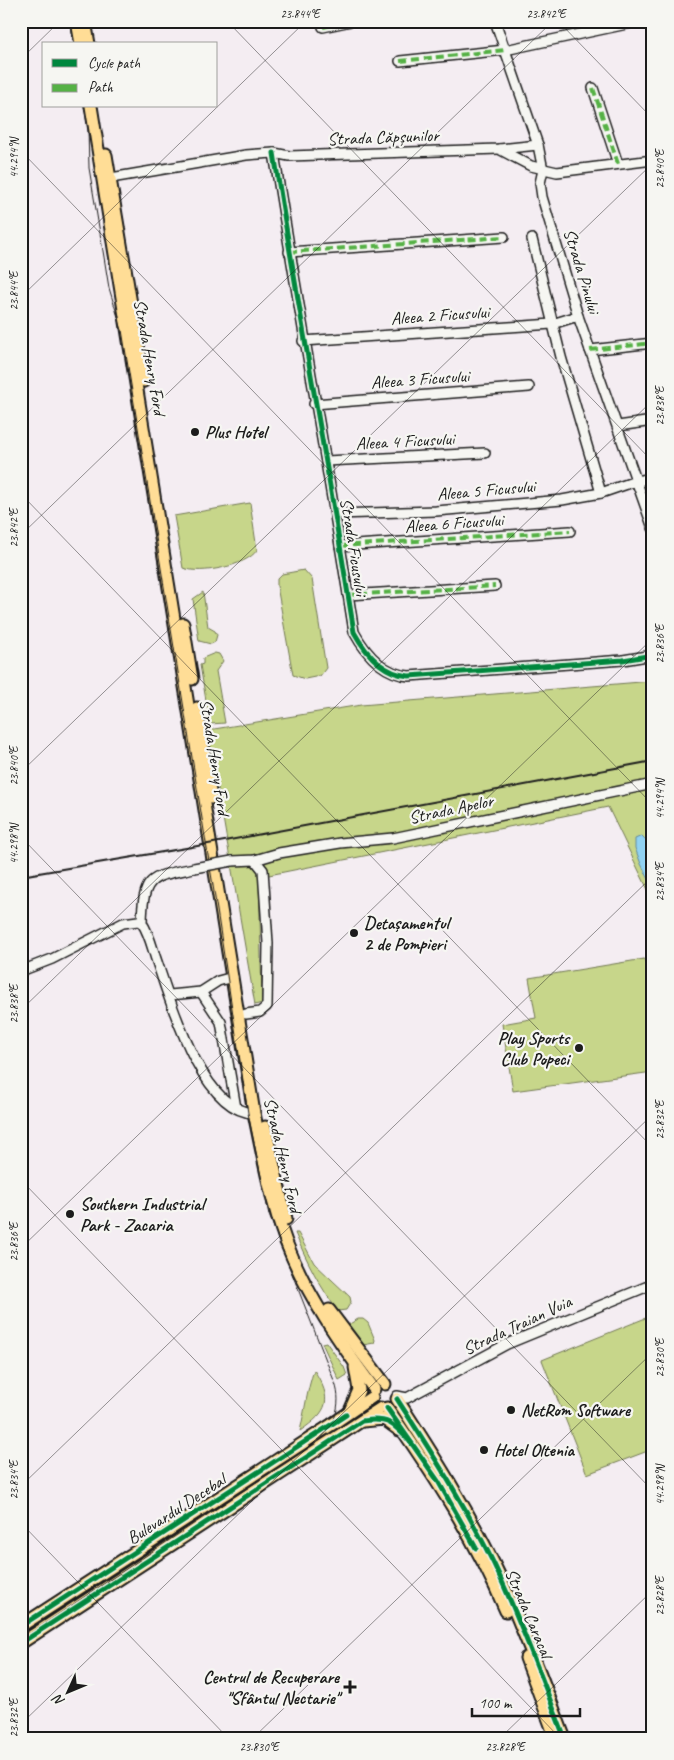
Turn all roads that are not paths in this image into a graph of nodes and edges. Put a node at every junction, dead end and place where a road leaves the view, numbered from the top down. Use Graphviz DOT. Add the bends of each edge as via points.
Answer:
graph roads {
  1 [pos="77,21"];
  2 [pos="85,21"];
  3 [pos="351,21"];
  4 [pos="495,21"];
  5 [pos="641,21"];
  6 [pos="323,28"];
  7 [pos="81,42"];
  8 [pos="89,42"];
  9 [pos="504,50"];
  10 [pos="400,61"];
  11 [pos="593,88"];
  12 [pos="91,108"];
  13 [pos="99,108"];
  14 [pos="538,145"];
  15 [pos="499,149"];
  16 [pos="274,153"];
  17 [pos="653,160"];
  18 [pos="618,164"];
  19 [pos="543,170"];
  20 [pos="111,178"];
  21 [pos="504,238"];
  22 [pos="532,239"];
  23 [pos="289,252"];
  24 [pos="578,316"];
  25 [pos="552,324"];
  26 [pos="303,341"];
  27 [pos="653,343"];
  28 [pos="590,350"];
  29 [pos="529,387"];
  30 [pos="314,404"];
  31 [pos="653,421"];
  32 [pos="618,426"];
  33 [pos="485,453"];
  34 [pos="326,461"];
  35 [pos="653,478"];
  36 [pos="636,481"];
  37 [pos="601,493"];
  38 [pos="336,514"];
  39 [pos="651,516"];
  40 [pos="653,528"];
  41 [pos="570,531"];
  42 [pos="340,546"];
  43 [pos="495,586"];
  44 [pos="348,595"];
  45 [pos="653,655"];
  46 [pos="653,784"];
  47 [pos="255,860"];
  48 [pos="142,923"];
  49 [pos="21,971"];
  50 [pos="233,977"];
  51 [pos="201,992"];
  52 [pos="170,995"];
  53 [pos="246,1014"];
  54 [pos="236,1108"];
  55 [pos="254,1113"];
  56 [pos="653,1284"];
  57 [pos="352,1358"];
  58 [pos="377,1390"];
  59 [pos="397,1398"];
  60 [pos="384,1408"];
  61 [pos="346,1415"];
  62 [pos="362,1421"];
  63 [pos="412,1444"];
  64 [pos="21,1626"];
  65 [pos="21,1643"];
  66 [pos="556,1739"];
  67 [pos="565,1739"];
  1 -- 7 [label="main road"];
  2 -- 8 [label="main road"];
  3 -- 6 [label="street"];
  4 -- 9 [label="street, Strada Pinului"];
  5 -- 9 [label="street"];
  9 -- 10 [label="street"];
  9 -- 14 [label="street, Strada Pinului"];
  11 -- 18 [label="street"];
  12 -- 50 [label="main road, Strada Henry Ford"];
  13 -- 20 [label="main road, Strada Henry Ford"];
  14 -- 15 [label="street"];
  14 -- 19 [label="street, Strada Pinului"];
  15 -- 16 [label="street, Strada Căpșunilor" via="289,156"];
  15 -- 19 [label="street, Strada Căpșunilor"];
  16 -- 20 [label="street, Strada Căpșunilor"];
  16 -- 23 [label="street, Strada Ficusului"];
  17 -- 18 [label="street, Strada Căpșunilor"];
  18 -- 19 [label="street, Strada Căpșunilor" via="557,172"];
  19 -- 24 [label="street, Strada Pinului" via="540,183 542,197"];
  20 -- 53 [label="main road, Strada Henry Ford"];
  21 -- 23 [label="street"];
  22 -- 25 [label="street"];
  23 -- 26 [label="street, Strada Ficusului"];
  24 -- 25 [label="street, Aleea 2 Ficusului"];
  24 -- 28 [label="street, Strada Pinului"];
  25 -- 26 [label="street, Aleea 2 Ficusului"];
  25 -- 37 [label="street"];
  26 -- 30 [label="street, Strada Ficusului"];
  27 -- 28 [label="street"];
  28 -- 32 [label="street, Strada Pinului"];
  29 -- 30 [label="street, Aleea 3 Ficusului"];
  30 -- 34 [label="street, Strada Ficusului"];
  31 -- 32 [label="street"];
  32 -- 36 [label="street, Strada Pinului"];
  33 -- 34 [label="street, Aleea 4 Ficusului"];
  34 -- 38 [label="street, Strada Ficusului"];
  35 -- 36 [label="street, Aleea 5 Ficusului"];
  36 -- 37 [label="street, Aleea 5 Ficusului"];
  36 -- 39 [label="street, Strada Pinului"];
  37 -- 38 [label="street, Aleea 5 Ficusului" via="562,500 436,511"];
  38 -- 42 [label="street, Strada Ficusului"];
  39 -- 40 [label="street, Strada Pinului"];
  41 -- 42 [label="street, Aleea 6 Ficusului"];
  42 -- 44 [label="street, Strada Ficusului"];
  43 -- 44 [label="street"];
  44 -- 45 [label="street, Strada Ficusului" via="354,632 363,647 374,660 397,675 623,660"];
  46 -- 47 [label="street, Strada Apelor" via="414,834 279,853"];
  47 -- 48 [label="street, Strada Apelor, bridge" via="194,868 163,875 150,882 144,894"];
  47 -- 53 [label="street" via="262,870 268,943 267,1006 260,1012"];
  48 -- 49 [label="street" via="123,923"];
  48 -- 52 [label="street"];
  50 -- 51 [label="street" via="218,981"];
  50 -- 55 [label="main road, Strada Henry Ford"];
  51 -- 52 [label="street"];
  51 -- 54 [label="street" via="221,1022"];
  52 -- 54 [label="street" via="176,1020 190,1050 217,1092"];
  53 -- 58 [label="main road, Strada Henry Ford" via="274,1171 294,1244 304,1268"];
  54 -- 55 [label="street"];
  55 -- 57 [label="main road, Strada Henry Ford" via="270,1188 286,1241 315,1302"];
  56 -- 59 [label="street, Strada Traian Vuia" via="523,1337 406,1398"];
  57 -- 58 [label="main road, Strada Henry Ford"];
  57 -- 61 [label="main road" via="360,1384 357,1398"];
  58 -- 59 [label="main road, Strada Caracal" via="394,1388"];
  58 -- 60 [label="main road, Strada Caracal" via="374,1404"];
  58 -- 61 [label="main road, Bulevardul Decebal"];
  59 -- 60 [label="main road, Bulevardul Decebal"];
  59 -- 67 [label="main road, Strada Caracal" via="454,1490 488,1553 523,1630"];
  60 -- 62 [label="main road, Bulevardul Decebal"];
  60 -- 63 [label="main road, Strada Caracal"];
  61 -- 64 [label="main road, Bulevardul Decebal"];
  62 -- 63 [label="main road" via="384,1419"];
  62 -- 65 [label="main road, Bulevardul Decebal"];
  63 -- 66 [label="main road, Strada Caracal" via="438,1481 483,1562 516,1634"];
}
